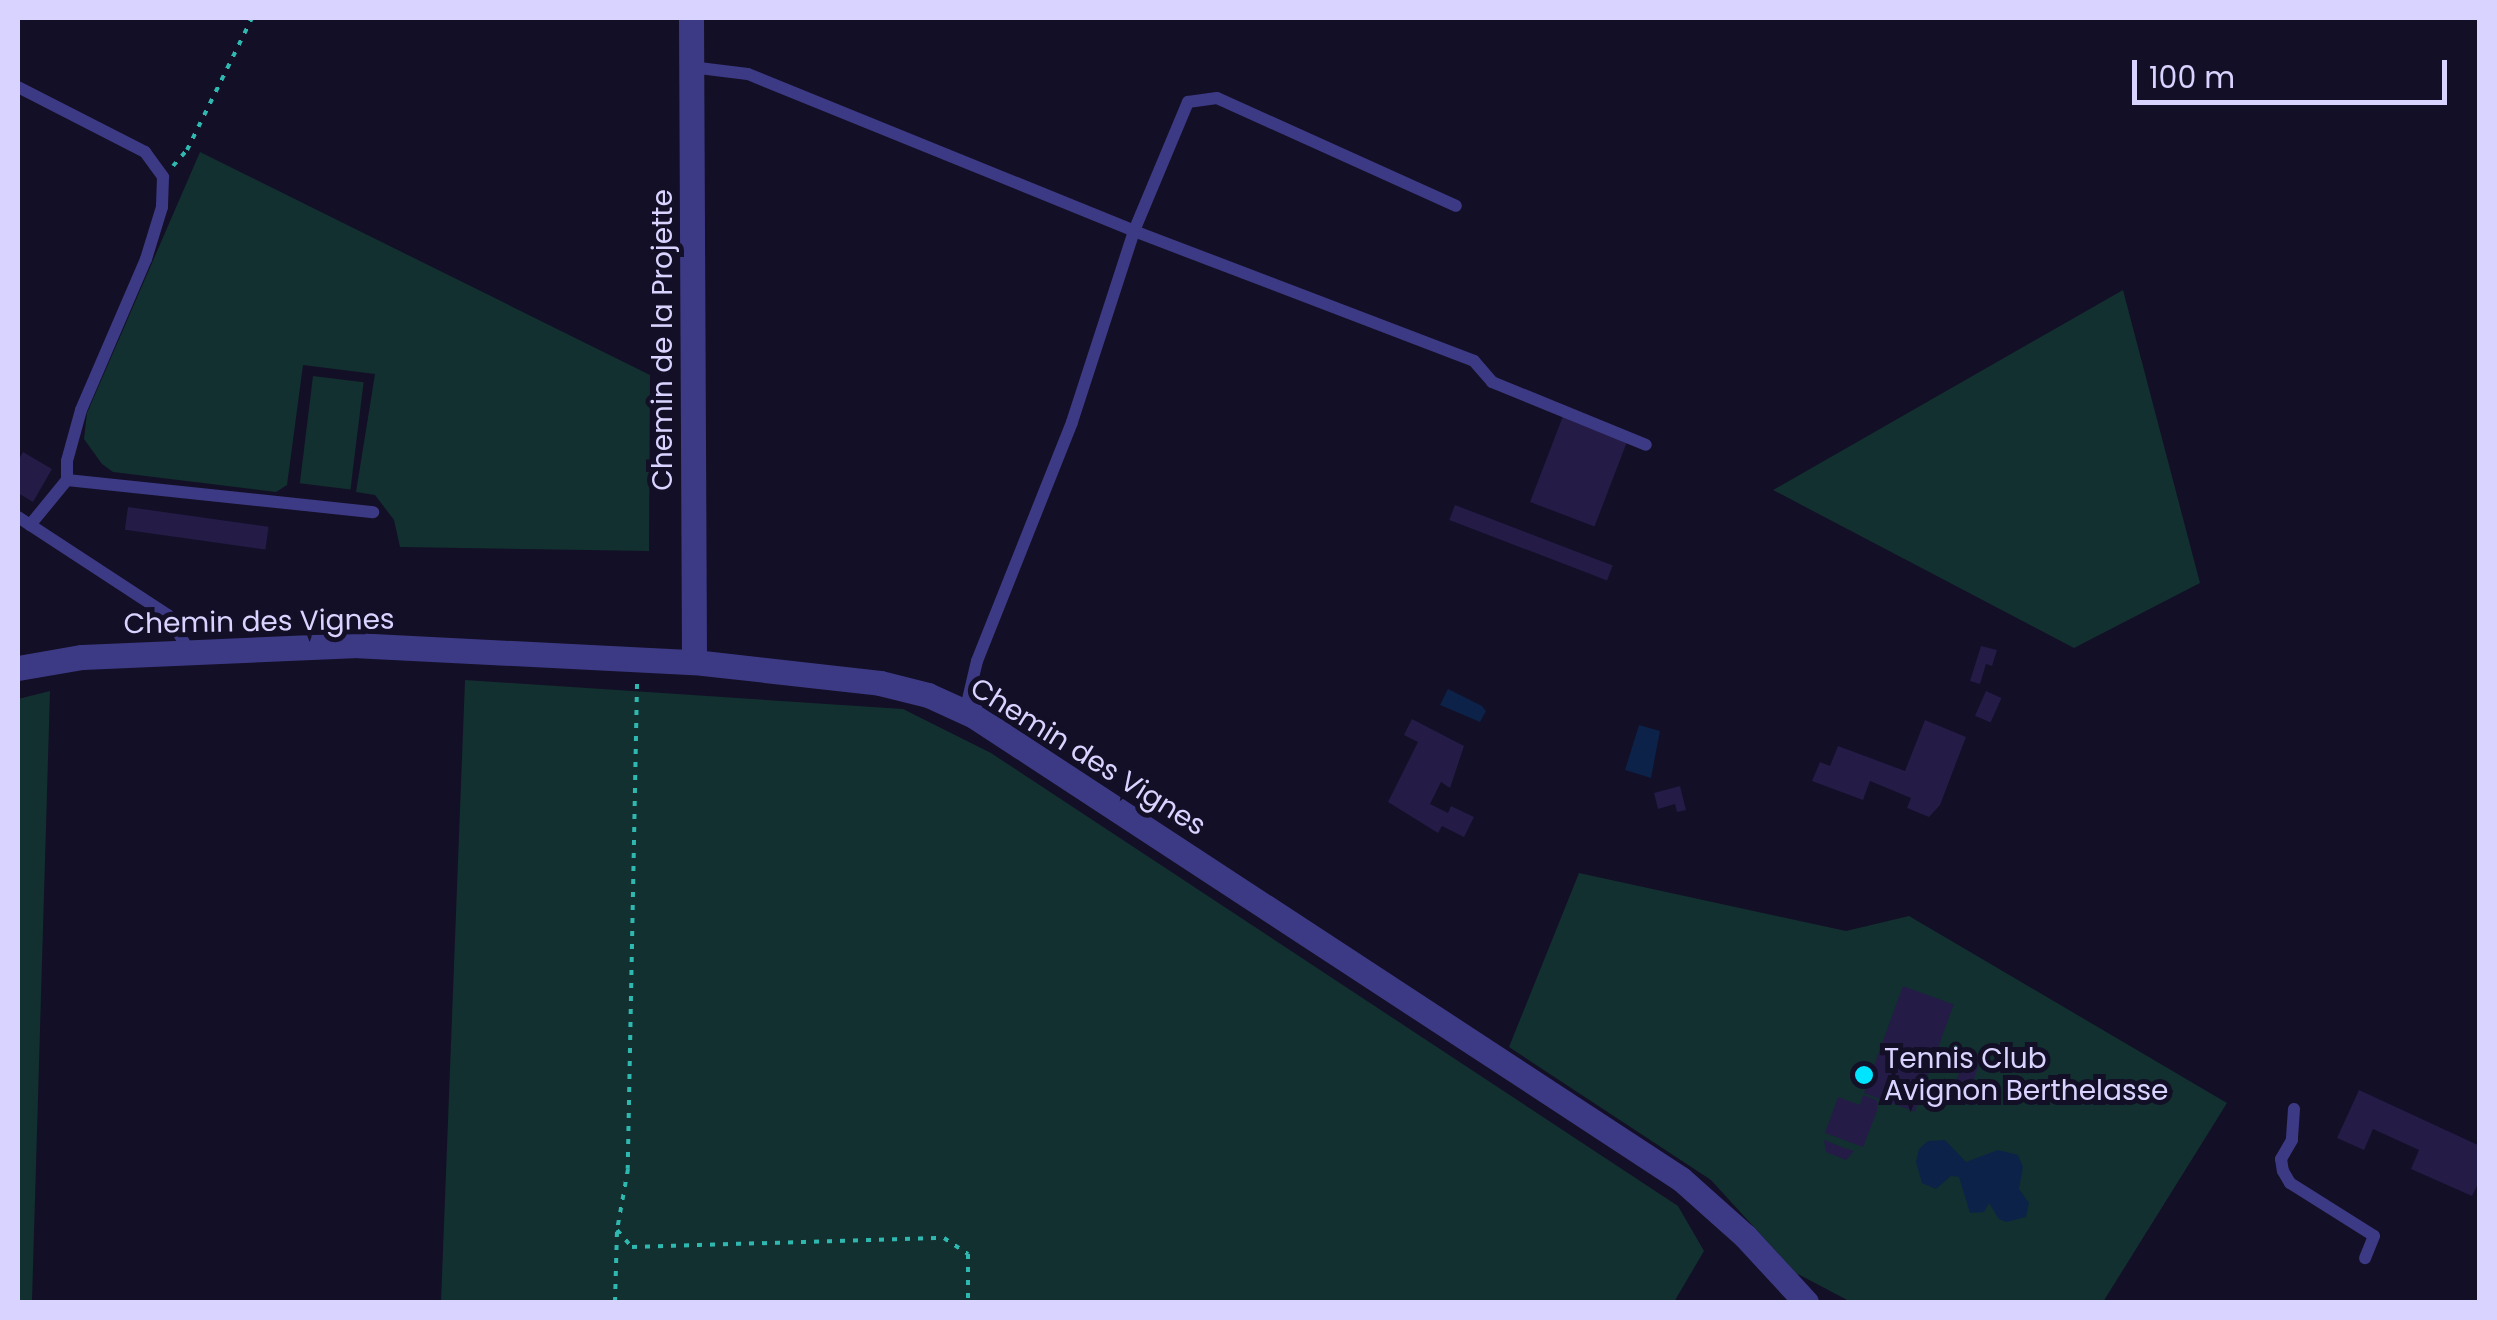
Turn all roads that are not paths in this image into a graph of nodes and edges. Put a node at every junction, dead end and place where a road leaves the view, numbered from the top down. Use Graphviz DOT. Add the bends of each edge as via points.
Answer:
graph roads {
  1 [pos="691,18"];
  2 [pos="691,68"];
  3 [pos="18,88"];
  4 [pos="1456,206"];
  5 [pos="1134,231"];
  6 [pos="1646,445"];
  7 [pos="67,480"];
  8 [pos="373,512"];
  9 [pos="18,516"];
  10 [pos="30,525"];
  11 [pos="189,651"];
  12 [pos="694,662"];
  13 [pos="18,668"];
  14 [pos="966,712"];
  15 [pos="2294,1108"];
  16 [pos="2365,1258"];
  17 [pos="1806,1302"];
  1 -- 2 [label="street, Chemin de la Projette"];
  2 -- 5 [label="lane" via="748,74"];
  2 -- 12 [label="street, Chemin de la Projette"];
  3 -- 7 [label="lane" via="145,152 163,176 162,207 146,259 82,410"];
  4 -- 5 [label="lane" via="1206,96 1182,108"];
  5 -- 6 [label="lane" via="1474,361 1492,382"];
  5 -- 14 [label="lane" via="1072,422 976,661"];
  7 -- 8 [label="lane"];
  7 -- 10 [label="lane"];
  9 -- 10 [label="lane"];
  10 -- 11 [label="lane" via="168,615"];
  11 -- 12 [label="street, Chemin des Vignes" via="353,645"];
  11 -- 13 [label="street, Chemin des Vignes"];
  12 -- 14 [label="street, Chemin des Vignes" via="880,683"];
  14 -- 17 [label="street, Chemin des Vignes" via="1680,1179"];
  15 -- 16 [label="lane" via="2283,1171 2374,1236"];
}
